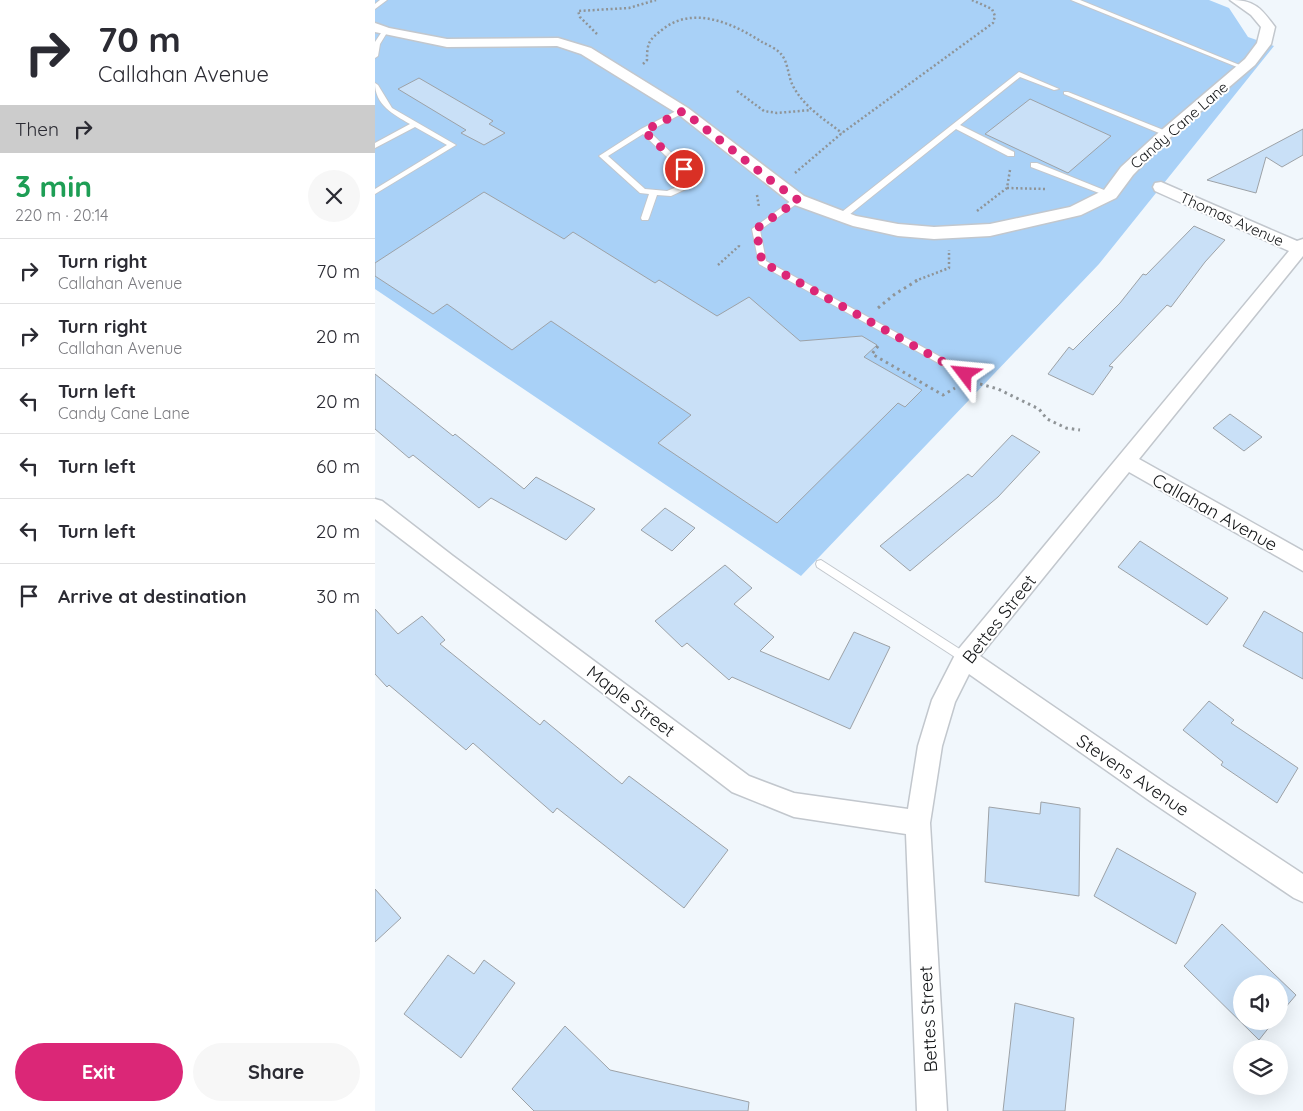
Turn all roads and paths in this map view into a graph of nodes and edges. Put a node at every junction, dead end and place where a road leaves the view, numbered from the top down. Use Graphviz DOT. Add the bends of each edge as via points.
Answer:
graph roads {
  1 [pos="384,0"];
  2 [pos="656,0"];
  3 [pos="972,0"];
  4 [pos="1074,0"];
  5 [pos="1237,0"];
  6 [pos="375,7"];
  7 [pos="598,35"];
  8 [pos="378,36"];
  9 [pos="375,56"];
  10 [pos="634,62"];
  11 [pos="1244,68"];
  12 [pos="375,85"];
  13 [pos="1056,89"];
  14 [pos="737,91"];
  15 [pos="1066,93"];
  16 [pos="383,99"];
  17 [pos="375,104"];
  18 [pos="811,110"];
  19 [pos="683,111"];
  20 [pos="415,124"];
  21 [pos="956,126"];
  22 [pos="644,131"];
  23 [pos="842,133"];
  24 [pos="1167,133"];
  25 [pos="375,146"];
  26 [pos="1011,154"];
  27 [pos="1033,165"];
  28 [pos="1011,169"];
  29 [pos="798,178"];
  30 [pos="1161,187"];
  31 [pos="375,192"];
  32 [pos="654,192"];
  33 [pos="1109,194"];
  34 [pos="798,200"];
  35 [pos="969,216"];
  36 [pos="841,217"];
  37 [pos="645,218"];
  38 [pos="1302,248"];
  39 [pos="965,374"];
  40 [pos="1127,462"];
  41 [pos="375,507"];
  42 [pos="1303,562"];
  43 [pos="821,564"];
  44 [pos="965,658"];
  45 [pos="918,823"];
  46 [pos="1303,889"];
  47 [pos="932,1111"];
  1 -- 6 [label="lane"];
  2 -- 7 [label="path" via="629,8 578,11"];
  3 -- 23 [label="path" via="993,9 993,23"];
  4 -- 11 [label="lane"];
  5 -- 11 [label="street, Candy Cane Lane" via="1256,12 1268,27 1263,44"];
  8 -- 9 [label="lane"];
  8 -- 19 [label="street, Candy Cane Lane" via="447,43 558,42 586,51"];
  10 -- 18 [label="path" via="643,64 647,60 647,46 672,22 690,18 717,20 738,26 782,54 793,86"];
  11 -- 24 [label="street, Candy Cane Lane"];
  12 -- 16 [label="lane"];
  13 -- 21 [label="lane" via="1019,74"];
  14 -- 18 [label="path" via="764,111"];
  15 -- 24 [label="lane"];
  16 -- 17 [label="lane"];
  16 -- 20 [label="lane" via="389,109"];
  18 -- 23 [label="path"];
  19 -- 22 [label="lane"];
  19 -- 34 [label="street, Candy Cane Lane"];
  20 -- 25 [label="lane"];
  20 -- 31 [label="lane" via="452,145"];
  21 -- 26 [label="lane"];
  21 -- 36 [label="lane"];
  22 -- 32 [label="lane" via="603,156 643,191"];
  22 -- 32 [label="lane" via="697,182 668,194"];
  23 -- 29 [label="path" via="794,174"];
  24 -- 33 [label="street, Candy Cane Lane" via="1127,171"];
  27 -- 33 [label="lane"];
  28 -- 35 [label="path" via="1007,188"];
  30 -- 38 [label="street, Thomas Avenue"];
  32 -- 37 [label="lane"];
  33 -- 36 [label="street, Candy Cane Lane" via="1075,211 990,230 934,233 897,230"];
  34 -- 36 [label="street, Candy Cane Lane"];
  34 -- 39 [label="lane" via="756,229 762,262"];
  38 -- 40 [label="street, Bettes Street"];
  40 -- 42 [label="street, Callahan Avenue"];
  40 -- 44 [label="street, Bettes Street"];
  41 -- 45 [label="street, Maple Street" via="741,784 794,805"];
  43 -- 44 [label="lane"];
  44 -- 45 [label="street, Bettes Street" via="945,700 930,746"];
  44 -- 46 [label="street, Stevens Avenue"];
  45 -- 47 [label="street, Bettes Street"];
}
